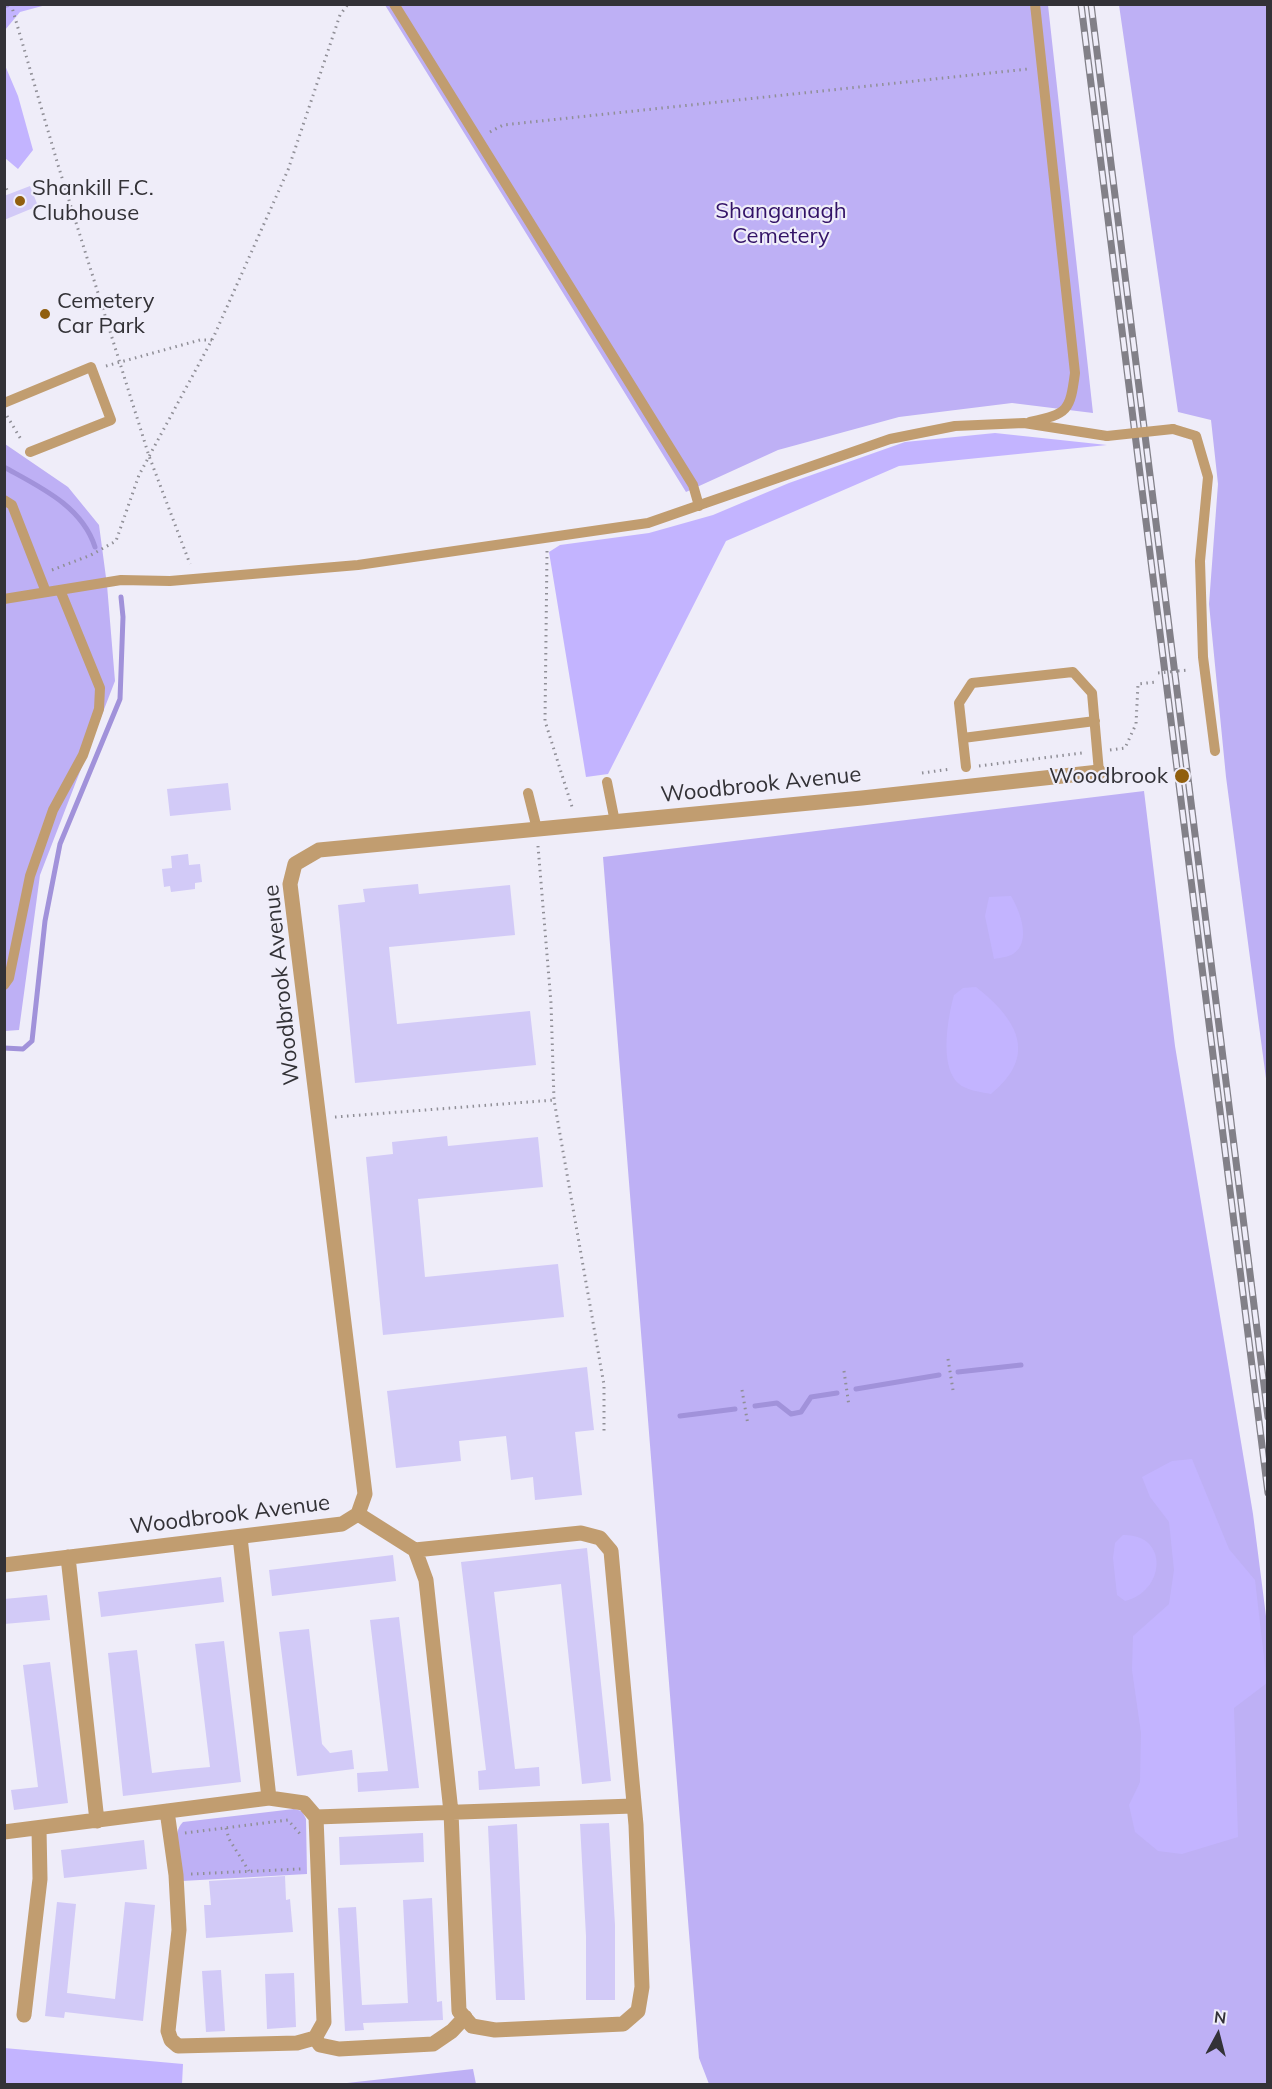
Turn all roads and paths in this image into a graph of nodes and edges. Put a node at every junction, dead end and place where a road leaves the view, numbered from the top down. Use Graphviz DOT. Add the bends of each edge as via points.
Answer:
graph roads {
  1 [pos="12,4"];
  2 [pos="348,4"];
  3 [pos="394,4"];
  4 [pos="1035,4"];
  5 [pos="1042,68"];
  6 [pos="476,139"];
  7 [pos="4,183"];
  8 [pos="4,190"];
  9 [pos="212,340"];
  10 [pos="121,362"];
  11 [pos="91,368"];
  12 [pos="4,404"];
  13 [pos="4,409"];
  14 [pos="1024,423"];
  15 [pos="30,452"];
  16 [pos="149,456"];
  17 [pos="4,500"];
  18 [pos="699,506"];
  19 [pos="547,537"];
  20 [pos="190,564"];
  21 [pos="40,575"];
  22 [pos="60,590"];
  23 [pos="46,592"];
  24 [pos="4,599"];
  25 [pos="1188,670"];
  26 [pos="1158,673"];
  27 [pos="1156,682"];
  28 [pos="1095,721"];
  29 [pos="963,738"];
  30 [pos="1097,751"];
  31 [pos="1215,751"];
  32 [pos="966,767"];
  33 [pos="1099,772"];
  34 [pos="607,782"];
  35 [pos="528,793"];
  36 [pos="615,822"];
  37 [pos="578,825"];
  38 [pos="537,829"];
  39 [pos="4,985"];
  40 [pos="554,1100"];
  41 [pos="318,1115"];
  42 [pos="948,1359"];
  43 [pos="844,1371"];
  44 [pos="742,1390"];
  45 [pos="953,1390"];
  46 [pos="849,1406"];
  47 [pos="747,1425"];
  48 [pos="604,1435"];
  49 [pos="358,1514"];
  50 [pos="240,1537"];
  51 [pos="415,1550"];
  52 [pos="68,1557"];
  53 [pos="4,1564"];
  54 [pos="269,1798"];
  55 [pos="633,1806"];
  56 [pos="166,1811"];
  57 [pos="451,1812"];
  58 [pos="315,1817"];
  59 [pos="97,1821"];
  60 [pos="39,1828"];
  61 [pos="226,1828"];
  62 [pos="4,1832"];
  63 [pos="170,1834"];
  64 [pos="316,1836"];
  65 [pos="318,1868"];
  66 [pos="250,1872"];
  67 [pos="176,1875"];
  68 [pos="24,2015"];
  69 [pos="465,2017"];
  70 [pos="315,2038"];
  1 -- 10 [label="path"];
  2 -- 9 [label="path" via="340,15 288,170"];
  3 -- 6 [label="lane"];
  4 -- 5 [label="lane"];
  5 -- 6 [label="path" via="503,125"];
  5 -- 14 [label="lane" via="1075,373 1071,402 1057,416"];
  6 -- 18 [label="lane" via="693,485"];
  7 -- 8 [label="path"];
  9 -- 10 [label="path"];
  9 -- 16 [label="path"];
  10 -- 11 [label="path"];
  10 -- 16 [label="path"];
  11 -- 12 [label="lane"];
  11 -- 15 [label="lane" via="111,420"];
  13 -- 15 [label="path"];
  14 -- 18 [label="lane" via="955,426 890,439"];
  14 -- 31 [label="lane, bridge" via="1107,436 1173,429 1196,436 1208,477 1200,573 1203,657"];
  16 -- 20 [label="path"];
  16 -- 21 [label="path" via="116,541"];
  17 -- 21 [label="lane" via="12,505"];
  18 -- 19 [label="lane" via="648,523"];
  19 -- 22 [label="lane" via="358,565 170,581 121,580"];
  19 -- 37 [label="path" via="545,721"];
  21 -- 23 [label="lane"];
  22 -- 23 [label="lane"];
  22 -- 39 [label="lane" via="100,688 99,709 82,755 53,810 30,876 9,978"];
  23 -- 24 [label="lane"];
  25 -- 26 [label="path, bridge"];
  27 -- 30 [label="path" via="1138,684 1136,724 1125,748"];
  28 -- 29 [label="lane"];
  28 -- 29 [label="lane" via="1092,693 1073,672 972,683 959,703"];
  28 -- 30 [label="lane"];
  29 -- 32 [label="lane"];
  30 -- 32 [label="path"];
  30 -- 33 [label="lane"];
  33 -- 36 [label="street, Woodbrook Avenue"];
  34 -- 36 [label="lane"];
  35 -- 38 [label="lane"];
  36 -- 37 [label="street, Woodbrook Avenue"];
  37 -- 38 [label="street, Woodbrook Avenue"];
  38 -- 40 [label="path" via="551,1004"];
  38 -- 41 [label="street, Woodbrook Avenue" via="319,850 295,864 290,884"];
  40 -- 41 [label="path"];
  40 -- 48 [label="path" via="604,1385"];
  41 -- 49 [label="street, Woodbrook Avenue" via="365,1494"];
  42 -- 45 [label="path"];
  43 -- 46 [label="path"];
  44 -- 47 [label="path"];
  49 -- 50 [label="street, Woodbrook Avenue" via="342,1524"];
  49 -- 51 [label="street"];
  50 -- 52 [label="street, Woodbrook Avenue"];
  50 -- 54 [label="street"];
  51 -- 55 [label="street" via="581,1533 600,1538 611,1551"];
  51 -- 57 [label="street" via="426,1580"];
  52 -- 53 [label="street, Woodbrook Avenue"];
  52 -- 59 [label="street"];
  54 -- 56 [label="street"];
  54 -- 58 [label="street" via="304,1803"];
  55 -- 57 [label="street"];
  55 -- 69 [label="street" via="642,1987 638,2010 623,2024 495,2030 472,2026"];
  56 -- 59 [label="street"];
  56 -- 63 [label="street"];
  57 -- 58 [label="street"];
  57 -- 69 [label="street" via="459,2011"];
  58 -- 64 [label="street"];
  59 -- 60 [label="street"];
  60 -- 62 [label="street"];
  60 -- 68 [label="street" via="40,1879"];
  61 -- 63 [label="path"];
  61 -- 64 [label="path" via="288,1821 303,1837"];
  61 -- 66 [label="path" via="228,1839"];
  63 -- 67 [label="street"];
  64 -- 65 [label="street"];
  65 -- 66 [label="path"];
  65 -- 70 [label="street" via="324,2022"];
  66 -- 67 [label="path"];
  67 -- 70 [label="street" via="179,1930 168,2031 171,2040 178,2046 297,2043"];
  69 -- 70 [label="street" via="432,2044 339,2049 320,2045"];
}
